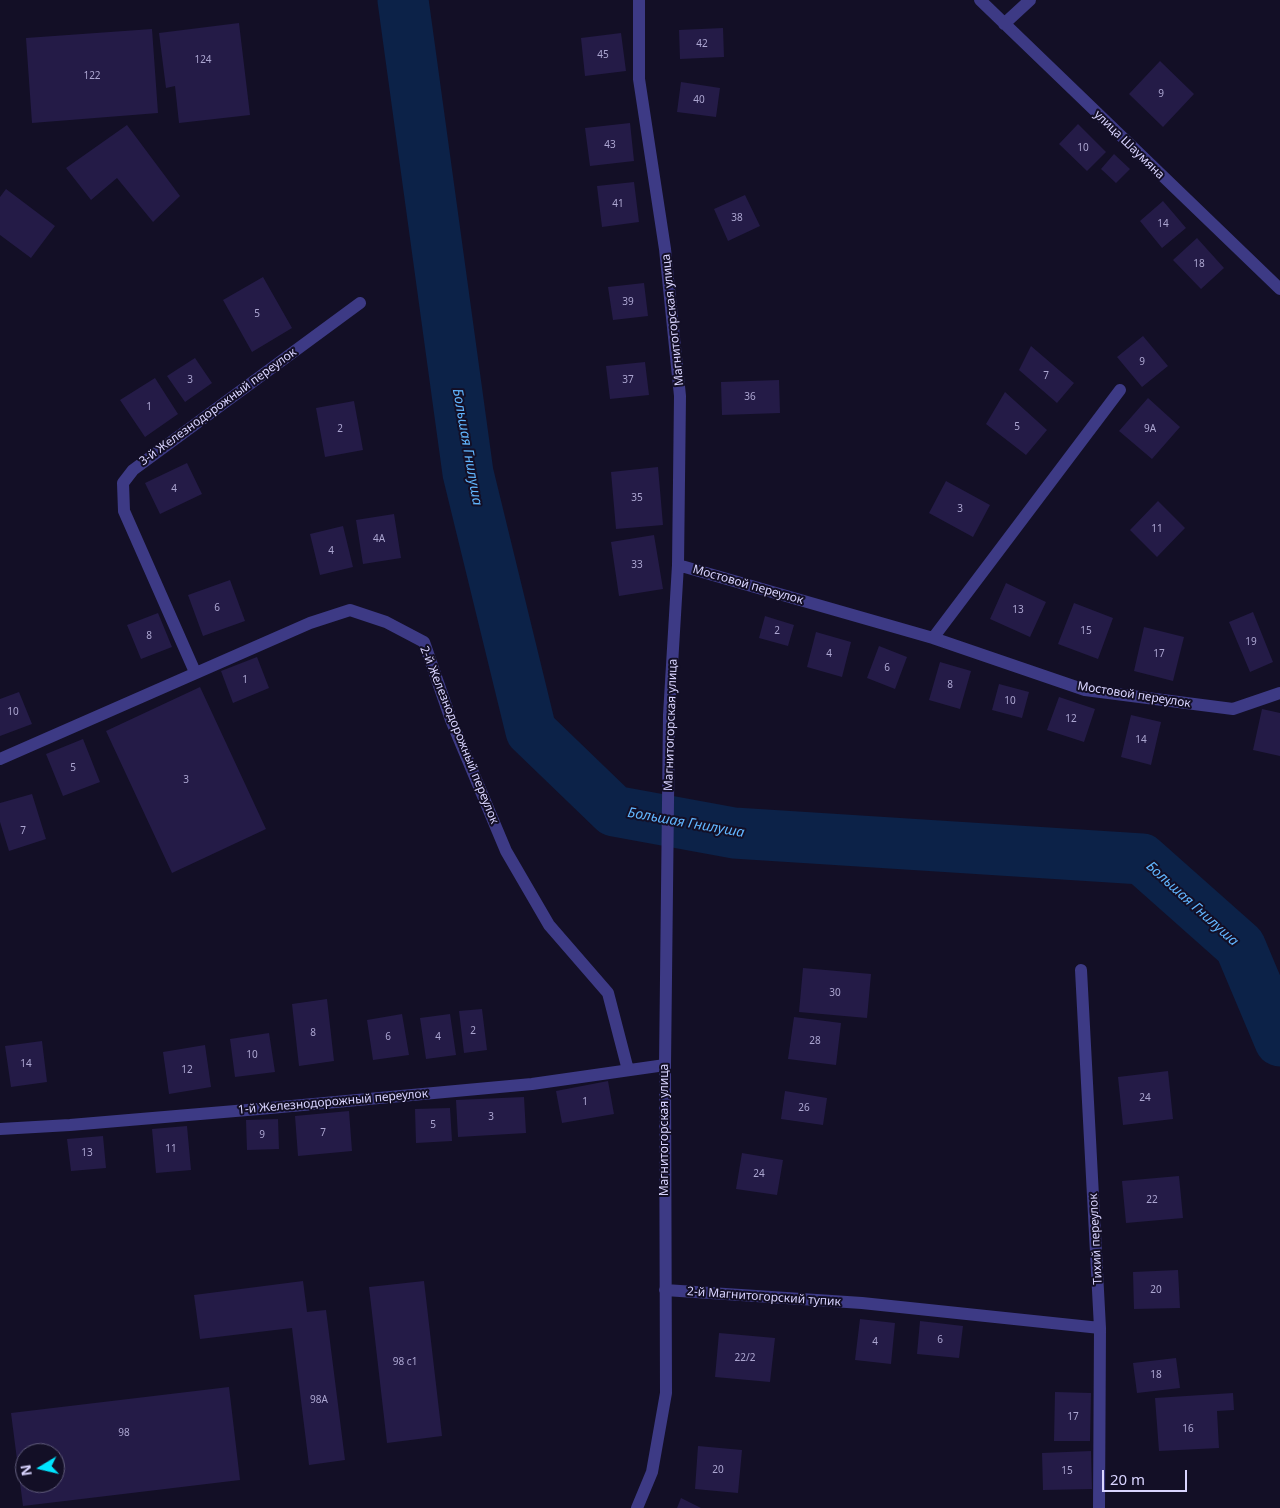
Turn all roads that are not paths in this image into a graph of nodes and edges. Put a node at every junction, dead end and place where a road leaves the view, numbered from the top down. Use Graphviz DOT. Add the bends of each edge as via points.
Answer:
graph roads {
  1 [pos="640,0"];
  2 [pos="980,0"];
  3 [pos="1030,0"];
  4 [pos="1004,24"];
  5 [pos="1280,289"];
  6 [pos="360,303"];
  7 [pos="1120,390"];
  8 [pos="678,565"];
  9 [pos="933,638"];
  10 [pos="195,672"];
  11 [pos="1280,693"];
  12 [pos="0,759"];
  13 [pos="1081,970"];
  14 [pos="665,1065"];
  15 [pos="628,1070"];
  16 [pos="0,1129"];
  17 [pos="665,1290"];
  18 [pos="1100,1328"];
  19 [pos="637,1508"];
  20 [pos="1099,1508"];
  1 -- 8 [label="street, Магнитогорская улица" via="639,79 665,249 680,396"];
  2 -- 4 [label="street, улица Шаумяна"];
  3 -- 4 [label="street"];
  4 -- 5 [label="street, улица Шаумяна"];
  6 -- 10 [label="street, 3-й Железнодорожный переулок" via="133,470 123,483 124,512"];
  7 -- 9 [label="street"];
  8 -- 9 [label="street, Мостовой переулок"];
  8 -- 14 [label="street, Магнитогорская улица" via="669,715"];
  9 -- 11 [label="street, Мостовой переулок" via="1085,690 1232,709"];
  10 -- 12 [label="street, 2-й Железнодорожный переулок"];
  10 -- 15 [label="street, 2-й Железнодорожный переулок" via="310,623 350,610 386,622 424,642 451,720 506,851 550,926 608,993"];
  13 -- 18 [label="street, Тихий переулок"];
  14 -- 15 [label="street, 1-й Железнодорожный переулок"];
  14 -- 17 [label="street, Магнитогорская улица"];
  15 -- 16 [label="street, 1-й Железнодорожный переулок" via="512,1086"];
  17 -- 18 [label="street, 2-й Магнитогорский тупик" via="862,1303"];
  17 -- 19 [label="street, Магнитогорская улица" via="666,1392 652,1472"];
  18 -- 20 [label="street, Тихий переулок"];
}
